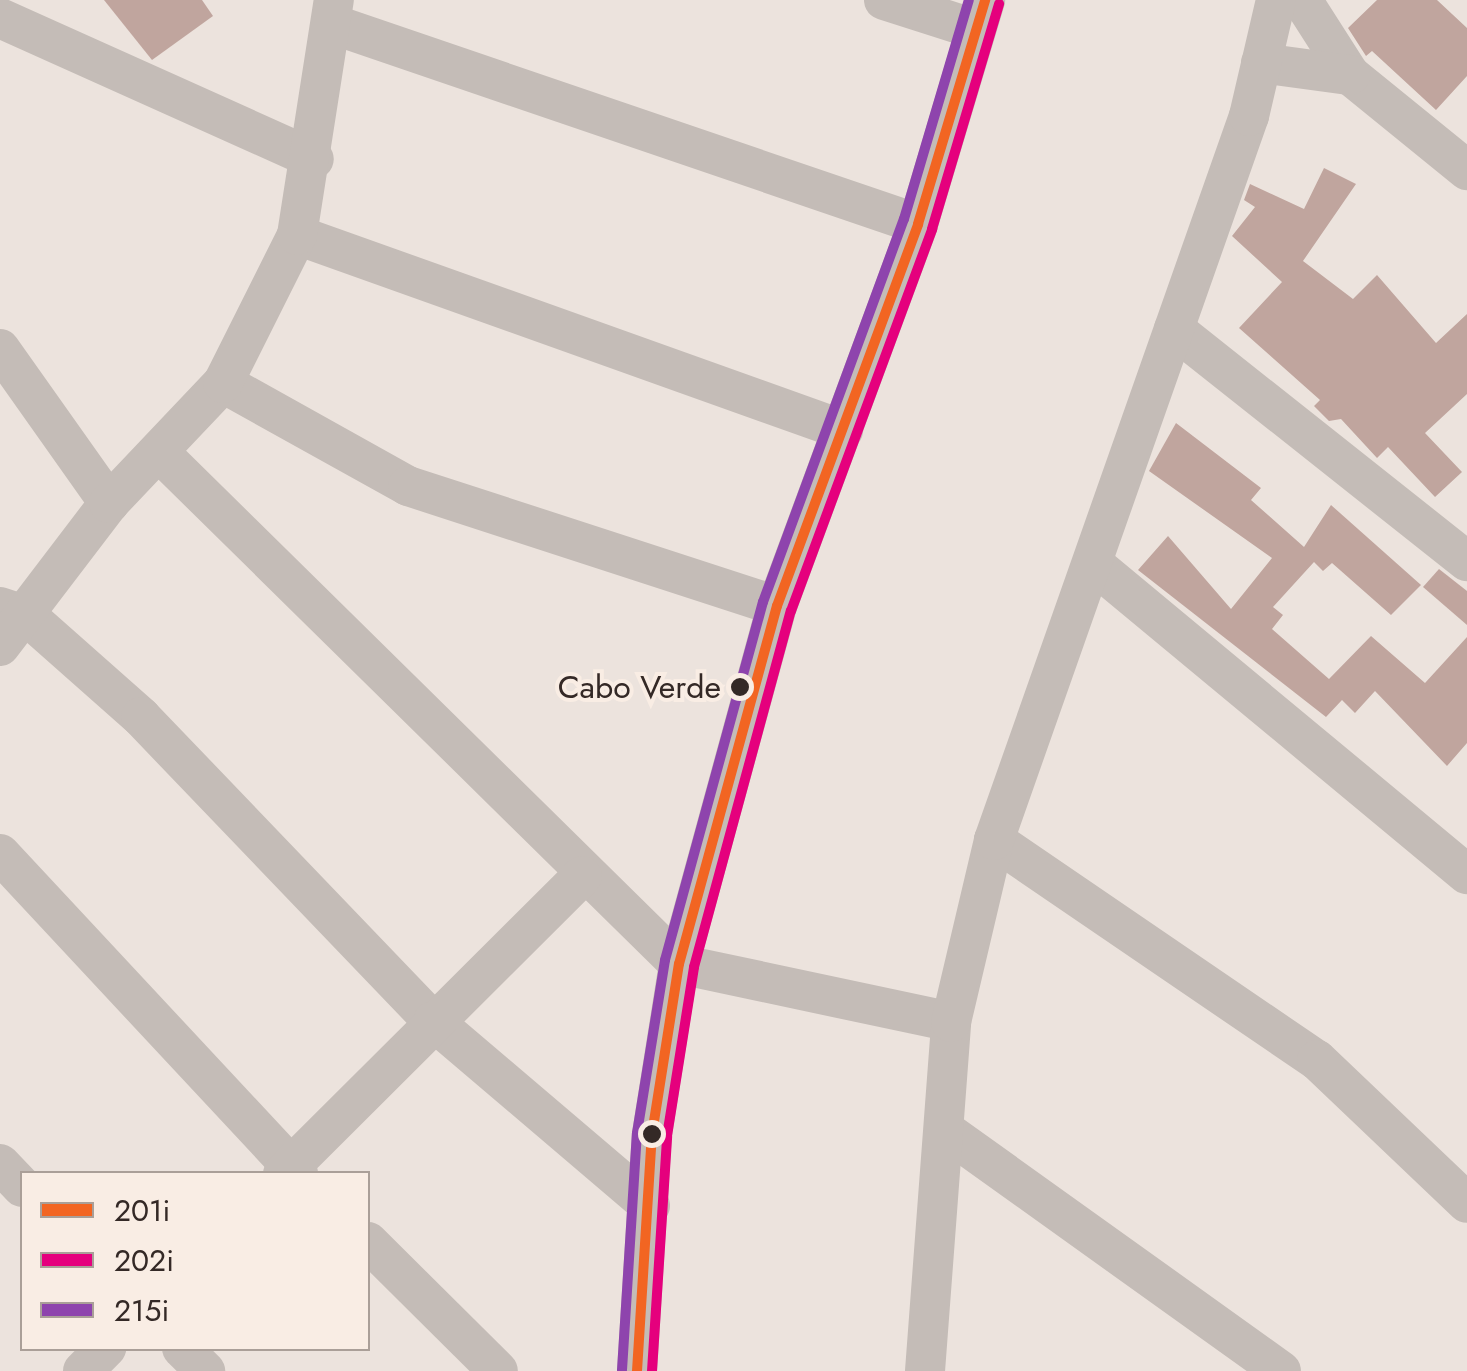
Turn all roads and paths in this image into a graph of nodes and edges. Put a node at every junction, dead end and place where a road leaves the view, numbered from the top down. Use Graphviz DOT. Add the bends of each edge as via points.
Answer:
graph roads {
  1 [pos="884,0"];
  2 [pos="1276,0"];
  3 [pos="1302,0"];
  4 [pos="335,13"];
  5 [pos="980,14"];
  6 [pos="0,18"];
  7 [pos="1262,63"];
  8 [pos="1350,75"];
  9 [pos="314,159"];
  10 [pos="1467,170"];
  11 [pos="918,224"];
  12 [pos="297,235"];
  13 [pos="1174,329"];
  14 [pos="0,349"];
  15 [pos="223,383"];
  16 [pos="843,430"];
  17 [pos="162,455"];
  18 [pos="109,502"];
  19 [pos="1467,561"];
  20 [pos="1096,567"];
  21 [pos="777,606"];
  22 [pos="14,612"];
  23 [pos="0,646"];
  24 [pos="994,840"];
  25 [pos="0,854"];
  26 [pos="1467,874"];
  27 [pos="582,876"];
  28 [pos="679,964"];
  29 [pos="433,1021"];
  30 [pos="952,1022"];
  31 [pos="950,1134"];
  32 [pos="0,1164"];
  33 [pos="290,1171"];
  34 [pos="20,1185"];
  35 [pos="1467,1203"];
  36 [pos="650,1206"];
  37 [pos="370,1244"];
  38 [pos="103,1351"];
  39 [pos="185,1351"];
  40 [pos="83,1371"];
  41 [pos="205,1371"];
  42 [pos="498,1371"];
  43 [pos="637,1371"];
  44 [pos="925,1371"];
  45 [pos="1281,1371"];
  1 -- 5 [label="street"];
  2 -- 7 [label="street"];
  3 -- 8 [label="street"];
  4 -- 9 [label="street"];
  4 -- 11 [label="street"];
  5 -- 11 [label="street"];
  6 -- 9 [label="street"];
  7 -- 8 [label="street"];
  7 -- 13 [label="street"];
  8 -- 10 [label="street"];
  9 -- 12 [label="street"];
  11 -- 16 [label="street"];
  12 -- 15 [label="street"];
  12 -- 16 [label="street"];
  13 -- 19 [label="street"];
  13 -- 20 [label="street"];
  14 -- 18 [label="street"];
  15 -- 17 [label="street"];
  15 -- 21 [label="street" via="408,486"];
  16 -- 21 [label="street"];
  17 -- 18 [label="street"];
  17 -- 27 [label="street"];
  18 -- 22 [label="street"];
  20 -- 24 [label="street"];
  20 -- 26 [label="street"];
  21 -- 28 [label="street"];
  22 -- 23 [label="street"];
  22 -- 29 [label="street" via="141,717"];
  24 -- 30 [label="street"];
  24 -- 35 [label="street" via="1317,1060"];
  25 -- 33 [label="street"];
  27 -- 28 [label="street"];
  27 -- 29 [label="street"];
  28 -- 30 [label="street"];
  28 -- 36 [label="street"];
  29 -- 33 [label="street"];
  29 -- 36 [label="street"];
  30 -- 31 [label="street"];
  31 -- 44 [label="street"];
  31 -- 45 [label="street"];
  32 -- 34 [label="street"];
  36 -- 43 [label="street"];
  37 -- 42 [label="street"];
  38 -- 40 [label="street"];
  39 -- 41 [label="street"];
}
